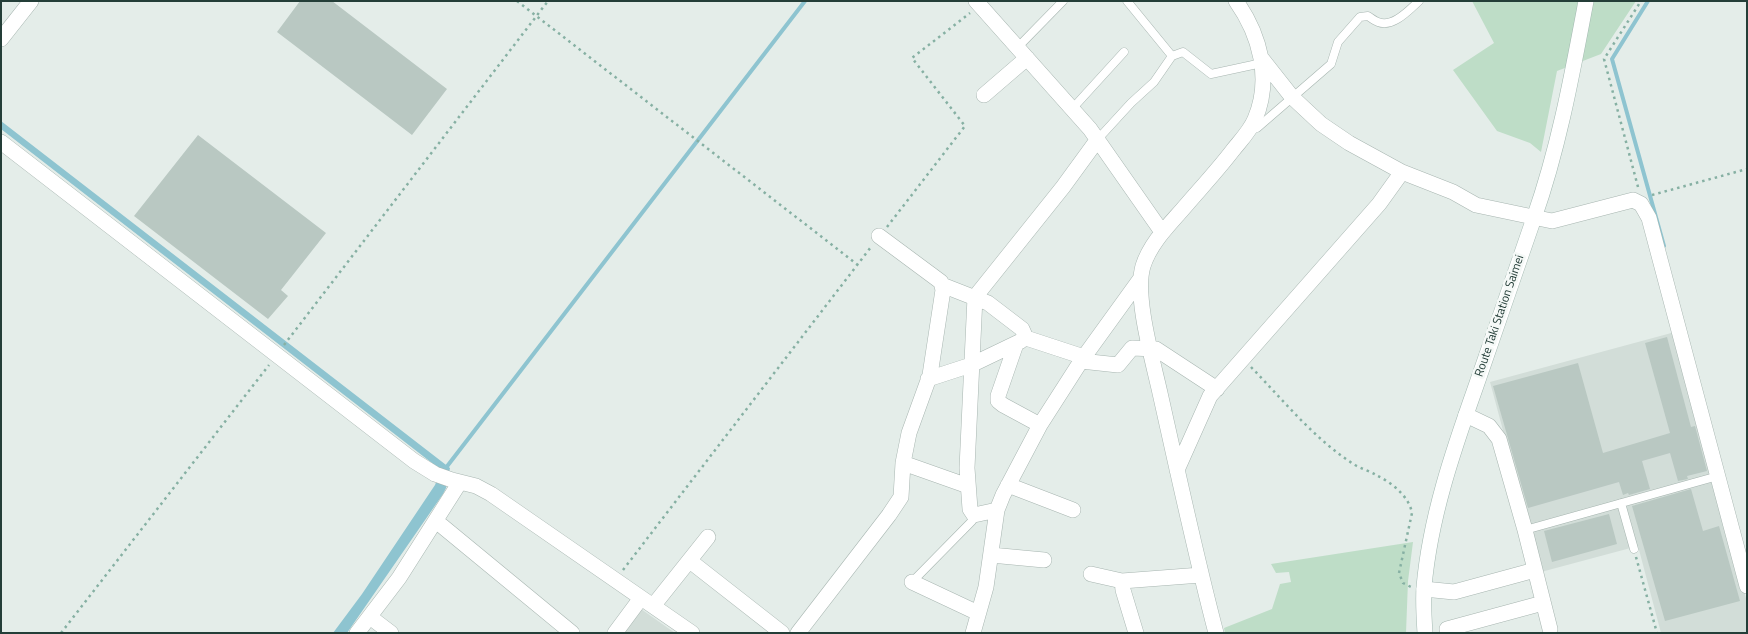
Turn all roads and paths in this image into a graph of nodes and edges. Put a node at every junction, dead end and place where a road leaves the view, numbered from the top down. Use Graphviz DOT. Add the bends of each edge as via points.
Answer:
graph roads {
  1 [pos="31,1"];
  2 [pos="517,1"];
  3 [pos="548,1"];
  4 [pos="1063,1"];
  5 [pos="1127,1"];
  6 [pos="1236,1"];
  7 [pos="1419,1"];
  8 [pos="1586,1"];
  9 [pos="1641,1"];
  10 [pos="980,3"];
  11 [pos="536,16"];
  12 [pos="1,39"];
  13 [pos="1124,52"];
  14 [pos="1022,53"];
  15 [pos="1172,56"];
  16 [pos="1262,61"];
  17 [pos="984,95"];
  18 [pos="1292,97"];
  19 [pos="1072,109"];
  20 [pos="1249,130"];
  21 [pos="1098,140"];
  22 [pos="1,142"];
  23 [pos="1746,169"];
  24 [pos="1402,172"];
  25 [pos="1747,176"];
  26 [pos="1640,193"];
  27 [pos="1655,194"];
  28 [pos="1535,218"];
  29 [pos="1162,232"];
  30 [pos="879,236"];
  31 [pos="858,265"];
  32 [pos="1140,278"];
  33 [pos="942,285"];
  34 [pos="975,297"];
  35 [pos="290,338"];
  36 [pos="1021,341"];
  37 [pos="1150,348"];
  38 [pos="276,355"];
  39 [pos="1083,359"];
  40 [pos="1243,359"];
  41 [pos="971,365"];
  42 [pos="928,379"];
  43 [pos="1217,389"];
  44 [pos="1466,415"];
  45 [pos="1040,425"];
  46 [pos="903,463"];
  47 [pos="1177,470"];
  48 [pos="1718,476"];
  49 [pos="456,481"];
  50 [pos="1008,485"];
  51 [pos="968,486"];
  52 [pos="1621,503"];
  53 [pos="997,510"];
  54 [pos="1073,510"];
  55 [pos="974,515"];
  56 [pos="436,521"];
  57 [pos="1525,530"];
  58 [pos="708,537"];
  59 [pos="1634,549"];
  60 [pos="991,555"];
  61 [pos="690,560"];
  62 [pos="1044,560"];
  63 [pos="1535,570"];
  64 [pos="1091,574"];
  65 [pos="1201,575"];
  66 [pos="615,580"];
  67 [pos="1122,580"];
  68 [pos="912,582"];
  69 [pos="1747,586"];
  70 [pos="1424,589"];
  71 [pos="647,602"];
  72 [pos="1543,603"];
  73 [pos="978,613"];
  74 [pos="370,617"];
  75 [pos="1447,629"];
  76 [pos="1550,629"];
  77 [pos="61,633"];
  78 [pos="357,633"];
  79 [pos="391,633"];
  80 [pos="572,633"];
  81 [pos="615,633"];
  82 [pos="692,633"];
  83 [pos="782,633"];
  84 [pos="798,633"];
  85 [pos="973,633"];
  86 [pos="1136,633"];
  87 [pos="1216,633"];
  88 [pos="1425,633"];
  89 [pos="1657,633"];
  1 -- 12 [label="street"];
  2 -- 11 [label="path"];
  3 -- 11 [label="path"];
  4 -- 14 [label="lane"];
  5 -- 15 [label="lane"];
  6 -- 16 [label="street" via="1251,29"];
  7 -- 18 [label="lane" via="1389,23 1379,23 1368,16 1360,17 1338,42 1331,64"];
  8 -- 28 [label="street, Route Taki Station Saimei" via="1566,110"];
  9 -- 26 [label="path" via="1604,59"];
  10 -- 14 [label="street"];
  10 -- 30 [label="path" via="912,58 965,126"];
  11 -- 31 [label="path"];
  11 -- 35 [label="path"];
  13 -- 19 [label="lane"];
  14 -- 17 [label="street"];
  14 -- 19 [label="street"];
  15 -- 16 [label="lane" via="1183,52 1212,74"];
  15 -- 21 [label="lane" via="1154,82"];
  16 -- 18 [label="street"];
  16 -- 20 [label="street" via="1262,97"];
  18 -- 20 [label="lane" via="1257,128"];
  18 -- 24 [label="street" via="1321,124"];
  19 -- 21 [label="street"];
  20 -- 29 [label="street"];
  21 -- 29 [label="street"];
  21 -- 34 [label="street"];
  22 -- 38 [label="street"];
  23 -- 25 [label="path"];
  23 -- 27 [label="path"];
  24 -- 28 [label="street" via="1453,192 1476,205"];
  24 -- 40 [label="street" via="1379,204"];
  28 -- 44 [label="street, Route Taki Station Saimei"];
  28 -- 48 [label="street" via="1561,220 1633,200 1644,208"];
  29 -- 32 [label="street" via="1151,248"];
  30 -- 31 [label="path"];
  30 -- 33 [label="street"];
  31 -- 66 [label="path"];
  32 -- 37 [label="street"];
  32 -- 39 [label="street"];
  33 -- 34 [label="street"];
  33 -- 42 [label="street"];
  34 -- 36 [label="street" via="1022,329"];
  34 -- 41 [label="street"];
  36 -- 39 [label="street"];
  36 -- 41 [label="street"];
  36 -- 45 [label="street" via="998,401"];
  37 -- 39 [label="street" via="1132,348 1118,365"];
  37 -- 43 [label="street"];
  37 -- 47 [label="street"];
  38 -- 49 [label="street" via="414,461 435,474"];
  38 -- 77 [label="path"];
  39 -- 45 [label="street"];
  40 -- 43 [label="street"];
  40 -- 70 [label="path" via="1320,439 1357,466 1378,475 1404,496 1411,505 1412,513 1399,573 1403,583"];
  41 -- 42 [label="street"];
  41 -- 51 [label="street"];
  42 -- 46 [label="street" via="909,433"];
  43 -- 47 [label="street" via="1210,396"];
  44 -- 57 [label="street" via="1489,426 1499,439"];
  44 -- 70 [label="street, Route Taki Station Saimei" via="1436,513"];
  45 -- 50 [label="street"];
  46 -- 51 [label="street"];
  46 -- 84 [label="street" via="901,497"];
  47 -- 65 [label="street"];
  48 -- 52 [label="lane"];
  48 -- 69 [label="street"];
  49 -- 56 [label="street"];
  49 -- 66 [label="street" via="491,494"];
  50 -- 53 [label="street"];
  50 -- 54 [label="street"];
  51 -- 55 [label="street" via="970,509"];
  52 -- 57 [label="lane"];
  52 -- 59 [label="lane"];
  53 -- 55 [label="street"];
  53 -- 60 [label="street"];
  55 -- 68 [label="lane" via="972,521"];
  56 -- 74 [label="street"];
  56 -- 80 [label="street"];
  57 -- 63 [label="street"];
  58 -- 61 [label="street"];
  59 -- 89 [label="path"];
  60 -- 62 [label="street"];
  60 -- 73 [label="street"];
  61 -- 71 [label="street"];
  61 -- 83 [label="street"];
  63 -- 70 [label="street" via="1454,592"];
  63 -- 72 [label="street"];
  64 -- 67 [label="street"];
  65 -- 67 [label="street"];
  65 -- 87 [label="street"];
  66 -- 71 [label="street"];
  67 -- 86 [label="street"];
  68 -- 73 [label="street"];
  70 -- 88 [label="street, Route Taki Station Saimei"];
  71 -- 81 [label="street"];
  71 -- 82 [label="street"];
  72 -- 75 [label="street"];
  72 -- 76 [label="street"];
  73 -- 85 [label="street"];
  74 -- 78 [label="street"];
  74 -- 79 [label="street"];
}
